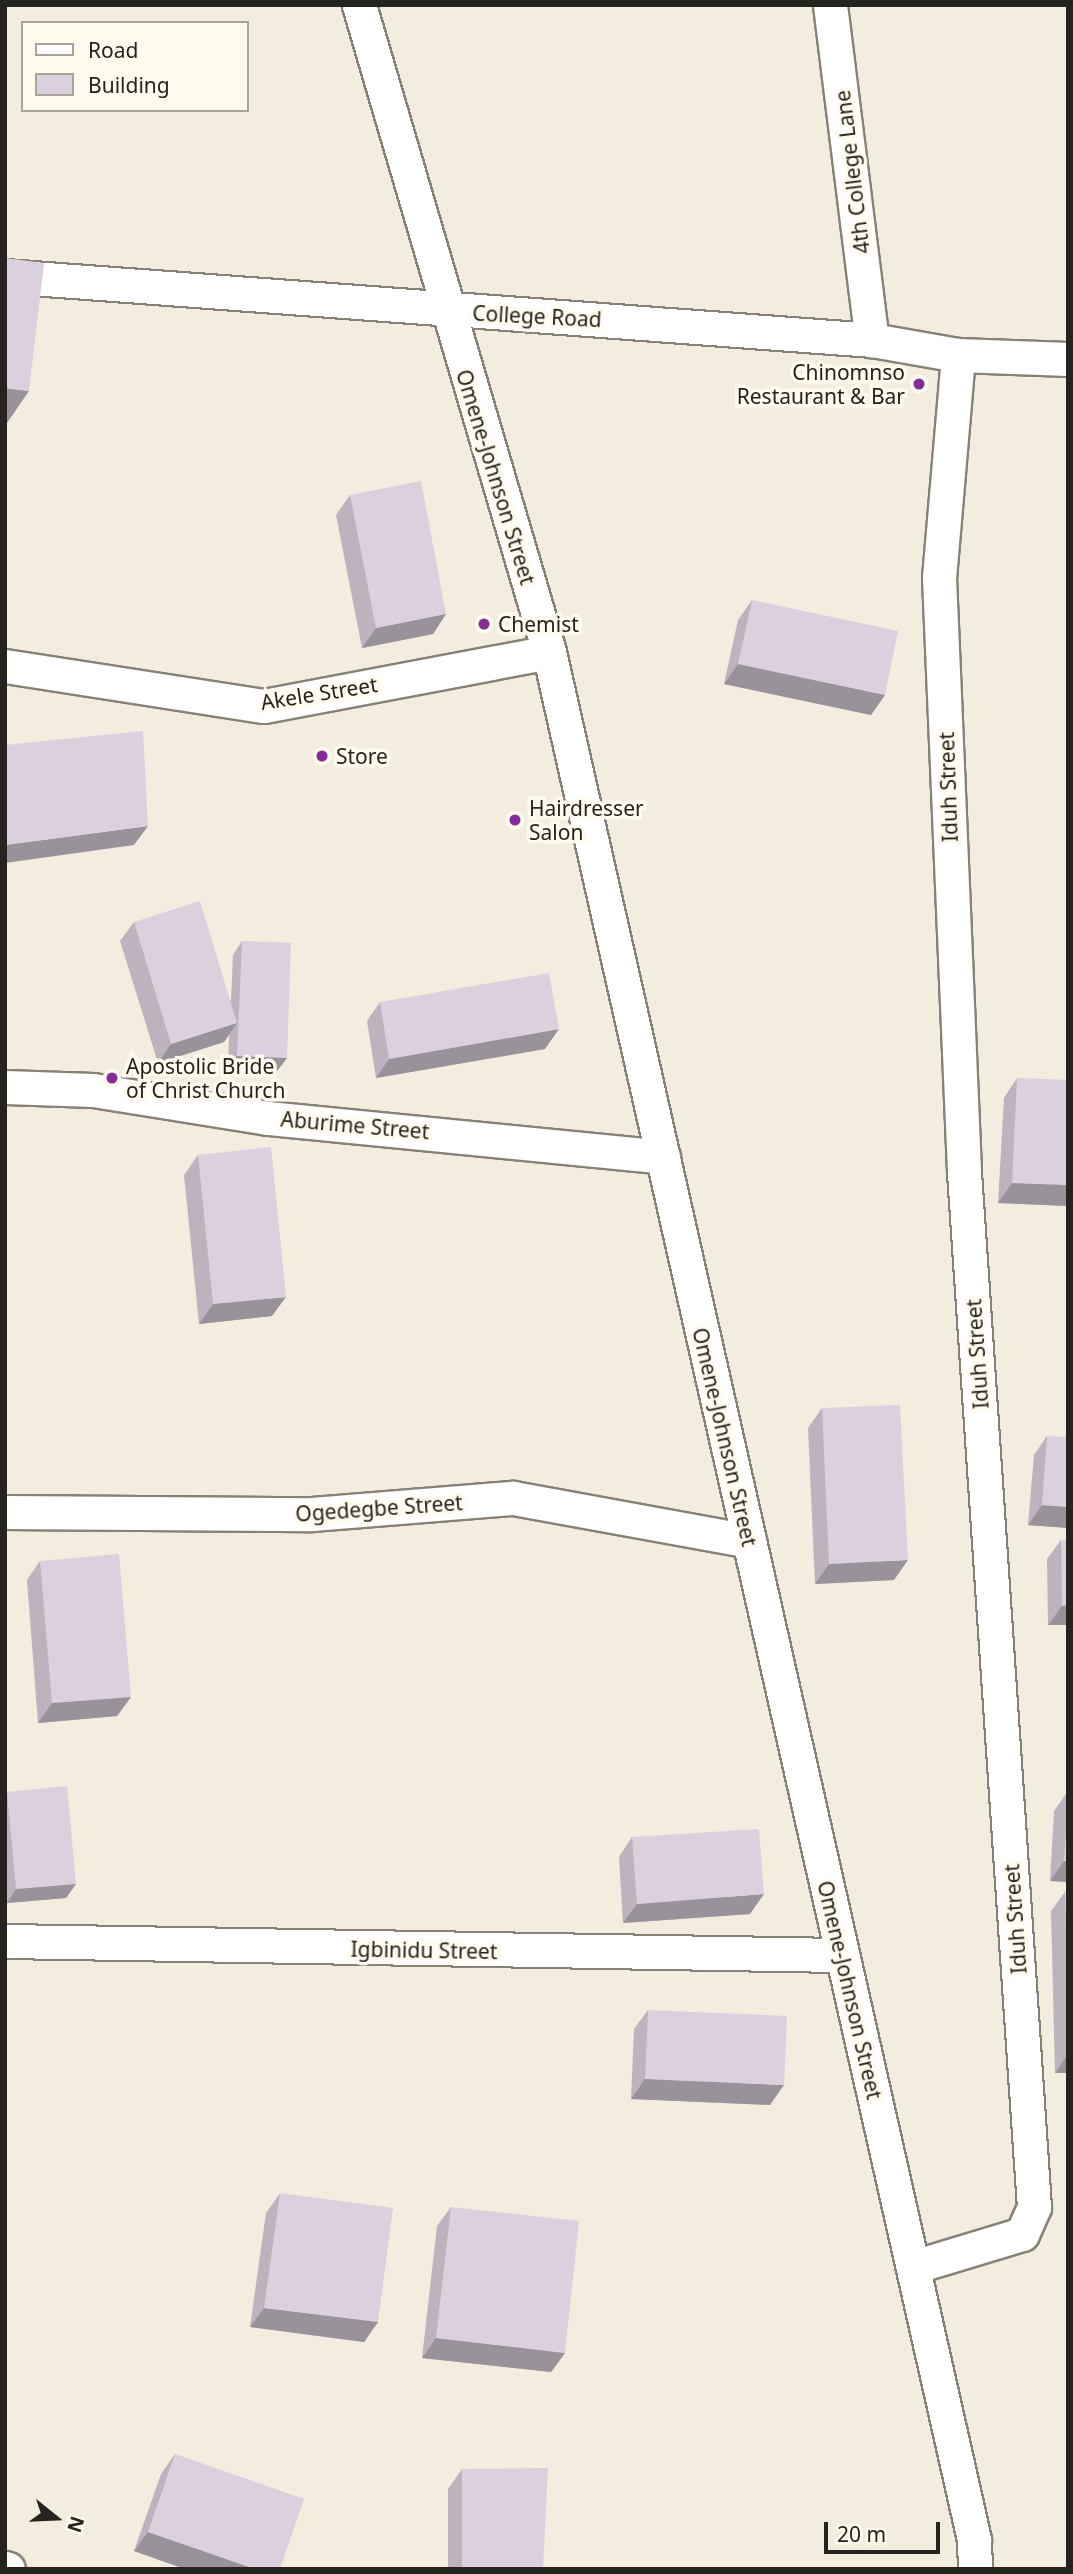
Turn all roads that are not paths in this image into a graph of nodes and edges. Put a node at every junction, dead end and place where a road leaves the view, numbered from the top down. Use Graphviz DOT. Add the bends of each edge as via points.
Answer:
graph roads {
  1 [pos="359,5"];
  2 [pos="830,5"];
  3 [pos="5,276"];
  4 [pos="447,311"];
  5 [pos="873,340"];
  6 [pos="958,355"];
  7 [pos="1068,359"];
  8 [pos="549,652"];
  9 [pos="5,666"];
  10 [pos="5,1087"];
  11 [pos="663,1157"];
  12 [pos="5,1512"];
  13 [pos="749,1541"];
  14 [pos="5,1941"];
  15 [pos="842,1955"];
  16 [pos="912,2267"];
  17 [pos="975,2569"];
  1 -- 4 [label="street, Omene-Johnson Street"];
  2 -- 5 [label="street, 4th College Lane"];
  3 -- 4 [label="street, College Road"];
  4 -- 5 [label="street, College Road"];
  4 -- 8 [label="street, Omene-Johnson Street"];
  5 -- 6 [label="street, College Road"];
  6 -- 7 [label="street, College Road"];
  6 -- 16 [label="street, Iduh Street" via="939,592 964,1171 1034,2207 1022,2234"];
  8 -- 9 [label="street, Akele Street" via="264,706"];
  8 -- 11 [label="street, Omene-Johnson Street"];
  10 -- 11 [label="street, Aburime Street" via="93,1090 268,1118"];
  11 -- 13 [label="street, Omene-Johnson Street"];
  12 -- 13 [label="street, Ogedegbe Street" via="312,1514 513,1499"];
  13 -- 15 [label="street, Omene-Johnson Street"];
  14 -- 15 [label="street, Igbinidu Street"];
  15 -- 16 [label="street, Omene-Johnson Street"];
  16 -- 17 [label="street, Omene-Johnson Street" via="974,2540"];
}
